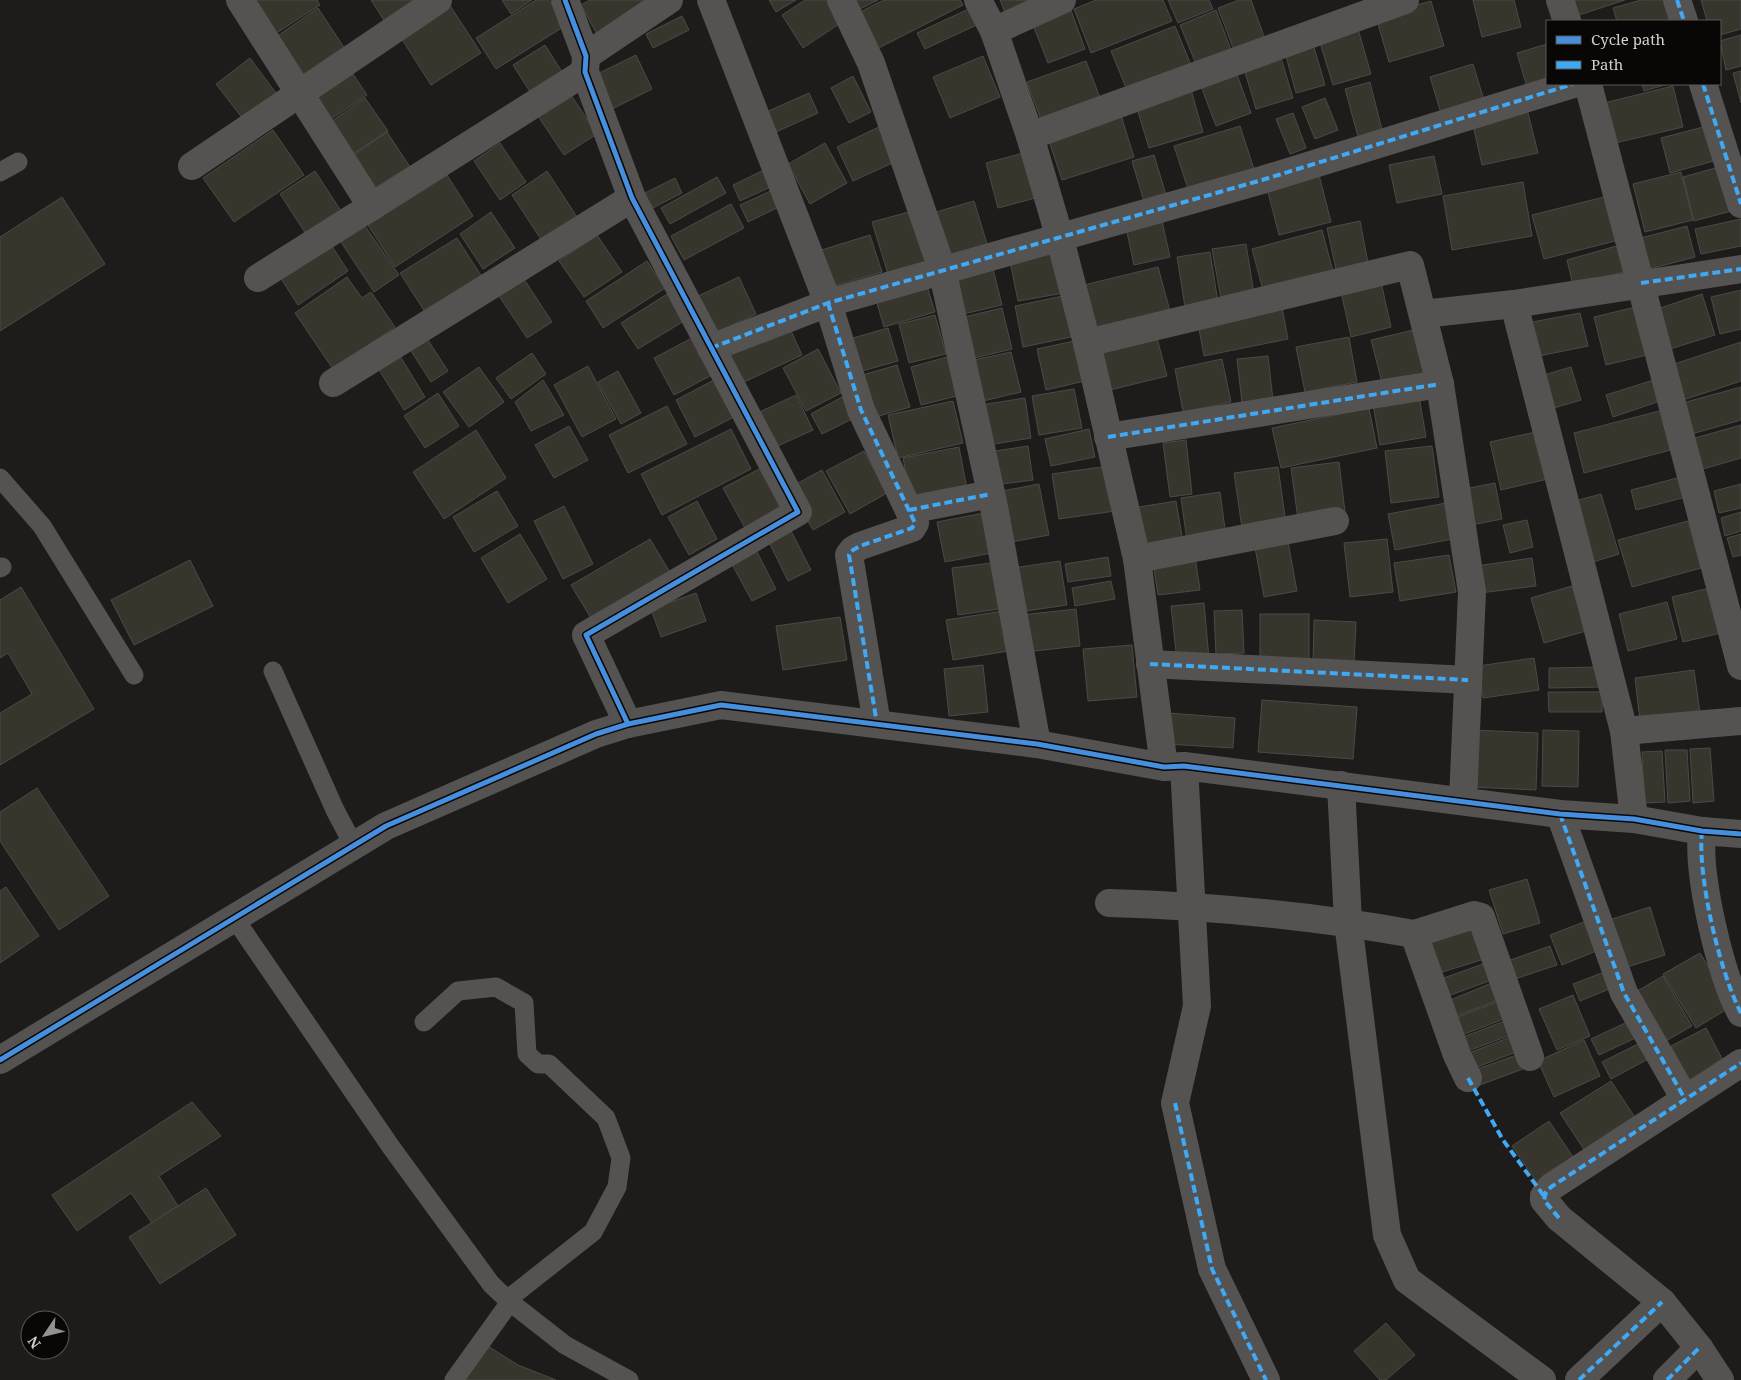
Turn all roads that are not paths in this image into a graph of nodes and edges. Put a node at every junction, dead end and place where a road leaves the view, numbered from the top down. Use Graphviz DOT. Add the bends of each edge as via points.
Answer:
graph roads {
  1 [pos="240,0"];
  2 [pos="438,0"];
  3 [pos="565,0"];
  4 [pos="669,0"];
  5 [pos="711,0"];
  6 [pos="842,0"];
  7 [pos="978,0"];
  8 [pos="1062,0"];
  9 [pos="1405,0"];
  10 [pos="1560,0"];
  11 [pos="1677,0"];
  12 [pos="1567,20"];
  13 [pos="1684,20"];
  14 [pos="994,31"];
  15 [pos="585,64"];
  16 [pos="1570,85"];
  17 [pos="1588,85"];
  18 [pos="1703,85"];
  19 [pos="300,94"];
  20 [pos="1030,136"];
  21 [pos="18,162"];
  22 [pos="192,166"];
  23 [pos="0,172"];
  24 [pos="632,198"];
  25 [pos="1741,204"];
  26 [pos="372,207"];
  27 [pos="1060,235"];
  28 [pos="942,269"];
  29 [pos="1741,270"];
  30 [pos="258,278"];
  31 [pos="1641,283"];
  32 [pos="828,303"];
  33 [pos="1514,304"];
  34 [pos="1423,314"];
  35 [pos="1086,343"];
  36 [pos="711,348"];
  37 [pos="333,383"];
  38 [pos="1440,384"];
  39 [pos="1108,437"];
  40 [pos="0,478"];
  41 [pos="991,494"];
  42 [pos="909,510"];
  43 [pos="1335,521"];
  44 [pos="1137,559"];
  45 [pos="1150,664"];
  46 [pos="1741,666"];
  47 [pos="273,671"];
  48 [pos="134,675"];
  49 [pos="1468,680"];
  50 [pos="1741,721"];
  51 [pos="628,724"];
  52 [pos="877,724"];
  53 [pos="1624,731"];
  54 [pos="1037,744"];
  55 [pos="1174,766"];
  56 [pos="1341,785"];
  57 [pos="1463,800"];
  58 [pos="1560,814"];
  59 [pos="1634,819"];
  60 [pos="1702,830"];
  61 [pos="1741,834"];
  62 [pos="354,846"];
  63 [pos="1109,904"];
  64 [pos="1191,906"];
  65 [pos="235,919"];
  66 [pos="1348,922"];
  67 [pos="1414,934"];
  68 [pos="1741,1013"];
  69 [pos="424,1022"];
  70 [pos="1530,1057"];
  71 [pos="0,1060"];
  72 [pos="1741,1062"];
  73 [pos="1468,1078"];
  74 [pos="1685,1099"];
  75 [pos="509,1300"];
  76 [pos="1662,1302"];
  77 [pos="1699,1348"];
  78 [pos="454,1380"];
  79 [pos="629,1380"];
  80 [pos="1266,1380"];
  81 [pos="1542,1380"];
  82 [pos="1579,1380"];
  83 [pos="1667,1380"];
  84 [pos="1720,1380"];
  1 -- 19 [label="street"];
  2 -- 19 [label="street"];
  3 -- 15 [label="street"];
  4 -- 15 [label="street"];
  5 -- 32 [label="street"];
  6 -- 28 [label="street" via="871,63"];
  7 -- 14 [label="street"];
  8 -- 14 [label="street"];
  9 -- 20 [label="street"];
  10 -- 12 [label="street"];
  11 -- 13 [label="street"];
  14 -- 20 [label="street"];
  15 -- 24 [label="street"];
  15 -- 26 [label="street"];
  16 -- 27 [label="street" via="1262,180"];
  17 -- 31 [label="street"];
  18 -- 25 [label="street"];
  19 -- 22 [label="street"];
  19 -- 26 [label="street"];
  20 -- 27 [label="street"];
  21 -- 23 [label="lane"];
  24 -- 36 [label="street"];
  24 -- 37 [label="street"];
  26 -- 30 [label="street"];
  27 -- 28 [label="street"];
  27 -- 35 [label="street"];
  28 -- 32 [label="street"];
  28 -- 41 [label="street"];
  29 -- 31 [label="street"];
  31 -- 33 [label="street"];
  31 -- 46 [label="street"];
  32 -- 36 [label="street"];
  32 -- 42 [label="street" via="861,410"];
  33 -- 34 [label="street"];
  33 -- 53 [label="street"];
  34 -- 35 [label="street" via="1410,265"];
  34 -- 38 [label="street"];
  35 -- 39 [label="street"];
  36 -- 51 [label="street" via="798,512 586,635"];
  38 -- 39 [label="street"];
  38 -- 49 [label="street" via="1472,592"];
  39 -- 44 [label="street"];
  40 -- 48 [label="lane" via="42,526"];
  41 -- 42 [label="street"];
  41 -- 54 [label="street"];
  42 -- 52 [label="street" via="915,523 912,528 860,546 850,555"];
  43 -- 44 [label="street"];
  44 -- 45 [label="street"];
  45 -- 49 [label="street"];
  45 -- 55 [label="street"];
  47 -- 62 [label="lane"];
  49 -- 57 [label="street"];
  50 -- 53 [label="street"];
  51 -- 52 [label="street" via="721,705"];
  51 -- 62 [label="street" via="596,734 386,826"];
  52 -- 54 [label="street"];
  53 -- 59 [label="street"];
  54 -- 55 [label="street"];
  55 -- 56 [label="street"];
  55 -- 64 [label="street"];
  56 -- 57 [label="street"];
  56 -- 66 [label="street"];
  57 -- 58 [label="street"];
  58 -- 59 [label="street"];
  58 -- 74 [label="street" via="1624,993"];
  59 -- 60 [label="street"];
  60 -- 61 [label="street"];
  60 -- 68 [label="street" via="1700,850 1717,948"];
  62 -- 65 [label="street"];
  63 -- 64 [label="street"];
  64 -- 66 [label="street"];
  64 -- 80 [label="street" via="1197,1006 1175,1103 1212,1269"];
  65 -- 71 [label="street"];
  65 -- 75 [label="lane" via="391,1146 491,1284"];
  66 -- 67 [label="street"];
  66 -- 81 [label="street" via="1387,1235 1407,1280"];
  67 -- 70 [label="street" via="1474,915 1481,918"];
  67 -- 73 [label="street"];
  69 -- 75 [label="lane" via="458,991 496,987 524,1002 527,1054 538,1064 549,1064 606,1118 621,1158 617,1186 592,1232"];
  72 -- 74 [label="street"];
  74 -- 76 [label="street" via="1551,1187 1544,1196 1559,1218"];
  75 -- 78 [label="lane"];
  75 -- 79 [label="lane" via="565,1345"];
  76 -- 77 [label="street"];
  76 -- 82 [label="street"];
  77 -- 83 [label="street"];
  77 -- 84 [label="street"];
}
